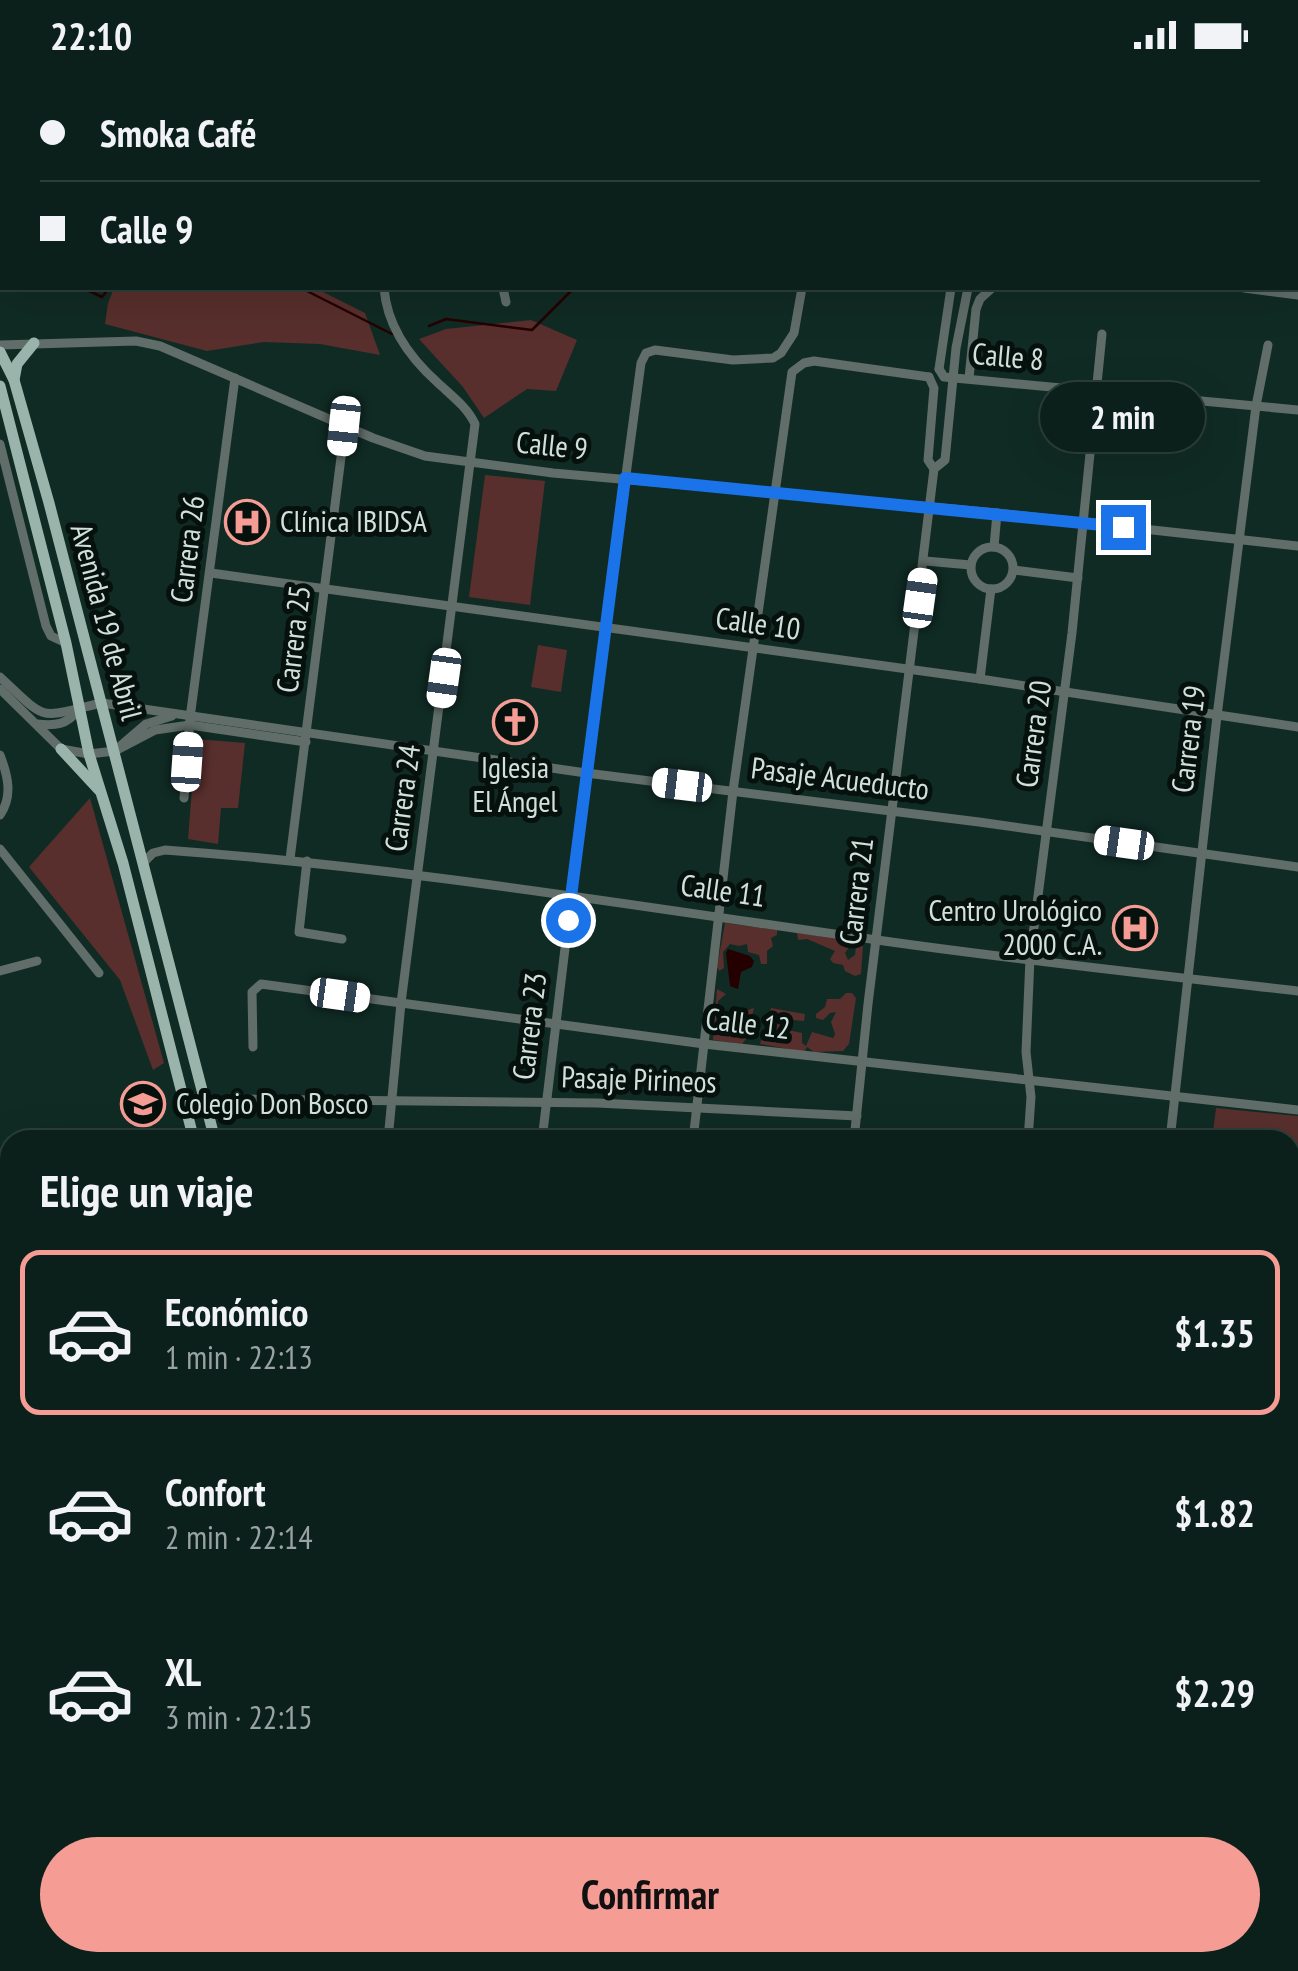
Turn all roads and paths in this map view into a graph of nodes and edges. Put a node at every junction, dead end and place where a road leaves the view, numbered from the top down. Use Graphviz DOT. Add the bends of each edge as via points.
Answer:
graph roads {
  1 [pos="384,290"];
  2 [pos="503,290"];
  3 [pos="802,290"];
  4 [pos="952,290"];
  5 [pos="968,290"];
  6 [pos="990,290"];
  7 [pos="1269,290"];
  8 [pos="1298,295"];
  9 [pos="506,302"];
  10 [pos="1102,334"];
  11 [pos="34,343"];
  12 [pos="1268,346"];
  13 [pos="0,348"];
  14 [pos="939,369"];
  15 [pos="929,377"];
  16 [pos="953,377"];
  17 [pos="235,378"];
  18 [pos="970,378"];
  19 [pos="14,380"];
  20 [pos="0,386"];
  21 [pos="934,388"];
  22 [pos="1096,391"];
  23 [pos="1256,406"];
  24 [pos="1298,410"];
  25 [pos="344,426"];
  26 [pos="0,444"];
  27 [pos="472,462"];
  28 [pos="934,469"];
  29 [pos="625,478"];
  30 [pos="777,492"];
  31 [pos="932,507"];
  32 [pos="998,513"];
  33 [pos="1084,522"];
  34 [pos="1240,540"];
  35 [pos="1298,546"];
  36 [pos="994,547"];
  37 [pos="925,561"];
  38 [pos="972,565"];
  39 [pos="1014,570"];
  40 [pos="211,572"];
  41 [pos="1078,578"];
  42 [pos="326,588"];
  43 [pos="991,590"];
  44 [pos="454,605"];
  45 [pos="605,626"];
  46 [pos="66,643"];
  47 [pos="752,648"];
  48 [pos="910,670"];
  49 [pos="0,677"];
  50 [pos="980,679"];
  51 [pos="0,689"];
  52 [pos="1064,693"];
  53 [pos="102,703"];
  54 [pos="79,708"];
  55 [pos="174,716"];
  56 [pos="1217,716"];
  57 [pos="190,721"];
  58 [pos="37,724"];
  59 [pos="1298,727"];
  60 [pos="307,738"];
  61 [pos="61,749"];
  62 [pos="115,751"];
  63 [pos="434,752"];
  64 [pos="89,754"];
  65 [pos="0,755"];
  66 [pos="586,773"];
  67 [pos="97,776"];
  68 [pos="733,790"];
  69 [pos="102,794"];
  70 [pos="184,798"];
  71 [pos="892,812"];
  72 [pos="0,815"];
  73 [pos="1046,831"];
  74 [pos="0,849"];
  75 [pos="1201,854"];
  76 [pos="290,859"];
  77 [pos="308,861"];
  78 [pos="144,862"];
  79 [pos="1298,867"];
  80 [pos="418,874"];
  81 [pos="570,895"];
  82 [pos="718,915"];
  83 [pos="342,939"];
  84 [pos="876,940"];
  85 [pos="1030,958"];
  86 [pos="37,962"];
  87 [pos="0,971"];
  88 [pos="99,973"];
  89 [pos="1190,979"];
  90 [pos="1298,991"];
  91 [pos="401,1003"];
  92 [pos="555,1024"];
  93 [pos="704,1044"];
  94 [pos="253,1048"];
  95 [pos="862,1062"];
  96 [pos="1030,1078"];
  97 [pos="1176,1095"];
  98 [pos="239,1099"];
  99 [pos="392,1100"];
  100 [pos="546,1103"];
  101 [pos="698,1106"];
  102 [pos="1298,1110"];
  103 [pos="857,1116"];
  104 [pos="191,1130"];
  105 [pos="212,1130"];
  106 [pos="389,1130"];
  107 [pos="543,1130"];
  108 [pos="694,1130"];
  109 [pos="855,1130"];
  110 [pos="1028,1130"];
  111 [pos="1171,1130"];
  1 -- 27 [label="street, Carrera 24" via="404,346 471,416"];
  2 -- 9 [label="street"];
  3 -- 29 [label="street, Carrera 23" via="794,332 773,358 646,352"];
  4 -- 14 [label="street"];
  5 -- 16 [label="street, Carrera 21"];
  6 -- 18 [label="street" via="976,310"];
  7 -- 8 [label="street"];
  10 -- 22 [label="street, Carrera 20"];
  11 -- 13 [label="street, Calle 9"];
  11 -- 17 [label="street, Calle 9" via="136,341"];
  11 -- 19 [label="main road"];
  12 -- 23 [label="street, Carrera 19"];
  13 -- 19 [label="main road, Avenida 19 de Abril"];
  14 -- 15 [label="street"];
  14 -- 16 [label="street"];
  15 -- 21 [label="street, Calle 8"];
  15 -- 30 [label="street, Calle 8" via="814,361 792,372"];
  16 -- 18 [label="street, Calle 8"];
  16 -- 28 [label="street, Carrera 21" via="945,460"];
  17 -- 25 [label="street, Calle 9"];
  17 -- 40 [label="street, Carrera 26"];
  18 -- 22 [label="street, Calle 8"];
  19 -- 53 [label="main road, Avenida 19 de Abril"];
  20 -- 46 [label="main road, Avenida 19 de Abril"];
  21 -- 28 [label="street, Carrera 21" via="928,460"];
  22 -- 23 [label="street, Calle 8"];
  22 -- 33 [label="street, Carrera 20"];
  23 -- 24 [label="street, Calle 8"];
  23 -- 34 [label="street, Carrera 19"];
  25 -- 27 [label="street, Calle 9" via="424,456"];
  25 -- 42 [label="street, Carrera 25"];
  26 -- 46 [label="street" via="46,626"];
  27 -- 29 [label="street, Calle 9"];
  27 -- 44 [label="street, Carrera 24"];
  28 -- 31 [label="street, Carrera 21"];
  29 -- 30 [label="street, Calle 9"];
  29 -- 45 [label="street, Carrera 23"];
  30 -- 31 [label="street, Calle 9"];
  30 -- 47 [label="street"];
  31 -- 32 [label="street, Calle 9"];
  31 -- 37 [label="street, Carrera 21"];
  32 -- 33 [label="street, Calle 9"];
  32 -- 36 [label="street"];
  33 -- 34 [label="street, Calle 9"];
  33 -- 41 [label="street, Carrera 20"];
  34 -- 35 [label="street, Calle 9"];
  34 -- 56 [label="street, Carrera 19"];
  36 -- 38 [label="street" via="982,550"];
  36 -- 39 [label="street" via="1009,555"];
  37 -- 38 [label="street"];
  37 -- 48 [label="street, Carrera 21"];
  38 -- 43 [label="street" via="974,579"];
  39 -- 41 [label="street"];
  39 -- 43 [label="street" via="1006,584"];
  40 -- 42 [label="street, Calle 10"];
  40 -- 57 [label="street, Carrera 26"];
  41 -- 52 [label="street, Carrera 20"];
  42 -- 44 [label="street, Calle 10"];
  42 -- 60 [label="street, Carrera 25"];
  43 -- 50 [label="street"];
  44 -- 45 [label="street, Calle 10"];
  44 -- 63 [label="street, Carrera 24"];
  45 -- 47 [label="street, Calle 10"];
  45 -- 66 [label="street, Carrera 23"];
  46 -- 54 [label="main road, Avenida 19 de Abril"];
  47 -- 48 [label="street, Calle 10"];
  47 -- 68 [label="street"];
  48 -- 50 [label="street, Calle 10"];
  48 -- 71 [label="street, Carrera 21"];
  49 -- 54 [label="street" via="39,713"];
  50 -- 52 [label="street, Calle 10"];
  51 -- 58 [label="street"];
  52 -- 56 [label="street, Calle 10"];
  52 -- 73 [label="street, Carrera 20"];
  53 -- 54 [label="street, Pasaje Acueducto"];
  53 -- 55 [label="street, Pasaje Acueducto"];
  53 -- 62 [label="main road, Avenida 19 de Abril"];
  54 -- 58 [label="street" via="69,721"];
  54 -- 64 [label="main road, Avenida 19 de Abril"];
  55 -- 57 [label="street, Pasaje Acueducto"];
  55 -- 62 [label="street" via="146,724"];
  56 -- 59 [label="street, Calle 10"];
  56 -- 75 [label="street, Carrera 19"];
  57 -- 60 [label="street, Pasaje Acueducto"];
  57 -- 62 [label="street"];
  57 -- 70 [label="street, Carrera 26"];
  58 -- 61 [label="street"];
  60 -- 63 [label="street, Pasaje Acueducto"];
  60 -- 76 [label="street, Carrera 25"];
  61 -- 64 [label="street"];
  61 -- 69 [label="main road"];
  62 -- 64 [label="street"];
  62 -- 67 [label="main road"];
  62 -- 78 [label="main road, Avenida 19 de Abril"];
  63 -- 66 [label="street, Pasaje Acueducto"];
  63 -- 80 [label="street, Carrera 24"];
  64 -- 67 [label="main road, Avenida 19 de Abril"];
  65 -- 72 [label="street" via="8,791"];
  66 -- 68 [label="street, Pasaje Acueducto"];
  66 -- 81 [label="street, Carrera 23"];
  67 -- 69 [label="main road, Avenida 19 de Abril"];
  68 -- 71 [label="street, Pasaje Acueducto"];
  68 -- 82 [label="street"];
  69 -- 104 [label="main road, Avenida 19 de Abril"];
  71 -- 73 [label="street, Pasaje Acueducto"];
  71 -- 84 [label="street, Carrera 21"];
  73 -- 75 [label="street, Pasaje Acueducto"];
  73 -- 85 [label="street, Carrera 20"];
  74 -- 88 [label="street"];
  75 -- 79 [label="street, Pasaje Acueducto"];
  75 -- 89 [label="street, Carrera 19"];
  76 -- 77 [label="street, Calle 11"];
  76 -- 78 [label="street, Calle 11" via="165,850"];
  77 -- 80 [label="street, Calle 11"];
  77 -- 83 [label="street" via="298,932"];
  78 -- 105 [label="main road, Avenida 19 de Abril"];
  80 -- 81 [label="street, Calle 11"];
  80 -- 91 [label="street, Carrera 24"];
  81 -- 82 [label="street, Calle 11"];
  81 -- 92 [label="street, Carrera 23"];
  82 -- 84 [label="street, Calle 11"];
  82 -- 93 [label="street"];
  84 -- 85 [label="street, Calle 11"];
  84 -- 95 [label="street, Carrera 21"];
  85 -- 89 [label="street, Calle 11"];
  85 -- 96 [label="street, Carrera 20"];
  86 -- 87 [label="street"];
  89 -- 90 [label="street, Calle 11"];
  89 -- 97 [label="street, Carrera 19"];
  91 -- 92 [label="street, Calle 12"];
  91 -- 94 [label="street, Calle 12" via="261,984 252,992"];
  91 -- 99 [label="street, Carrera 24"];
  92 -- 93 [label="street, Calle 12"];
  92 -- 100 [label="street, Carrera 23"];
  93 -- 95 [label="street, Calle 12"];
  93 -- 101 [label="street"];
  95 -- 96 [label="street, Calle 12"];
  95 -- 103 [label="street, Carrera 21"];
  96 -- 97 [label="street, Calle 12"];
  96 -- 110 [label="street, Carrera 20"];
  97 -- 102 [label="street, Calle 12"];
  97 -- 111 [label="street, Carrera 19"];
  98 -- 99 [label="street, Pasaje Pirineos"];
  99 -- 100 [label="street, Pasaje Pirineos"];
  99 -- 106 [label="street, Carrera 24"];
  100 -- 101 [label="street, Pasaje Pirineos"];
  100 -- 107 [label="street, Carrera 23"];
  101 -- 103 [label="street, Pasaje Pirineos"];
  101 -- 108 [label="street"];
  103 -- 109 [label="street, Carrera 21"];
}
